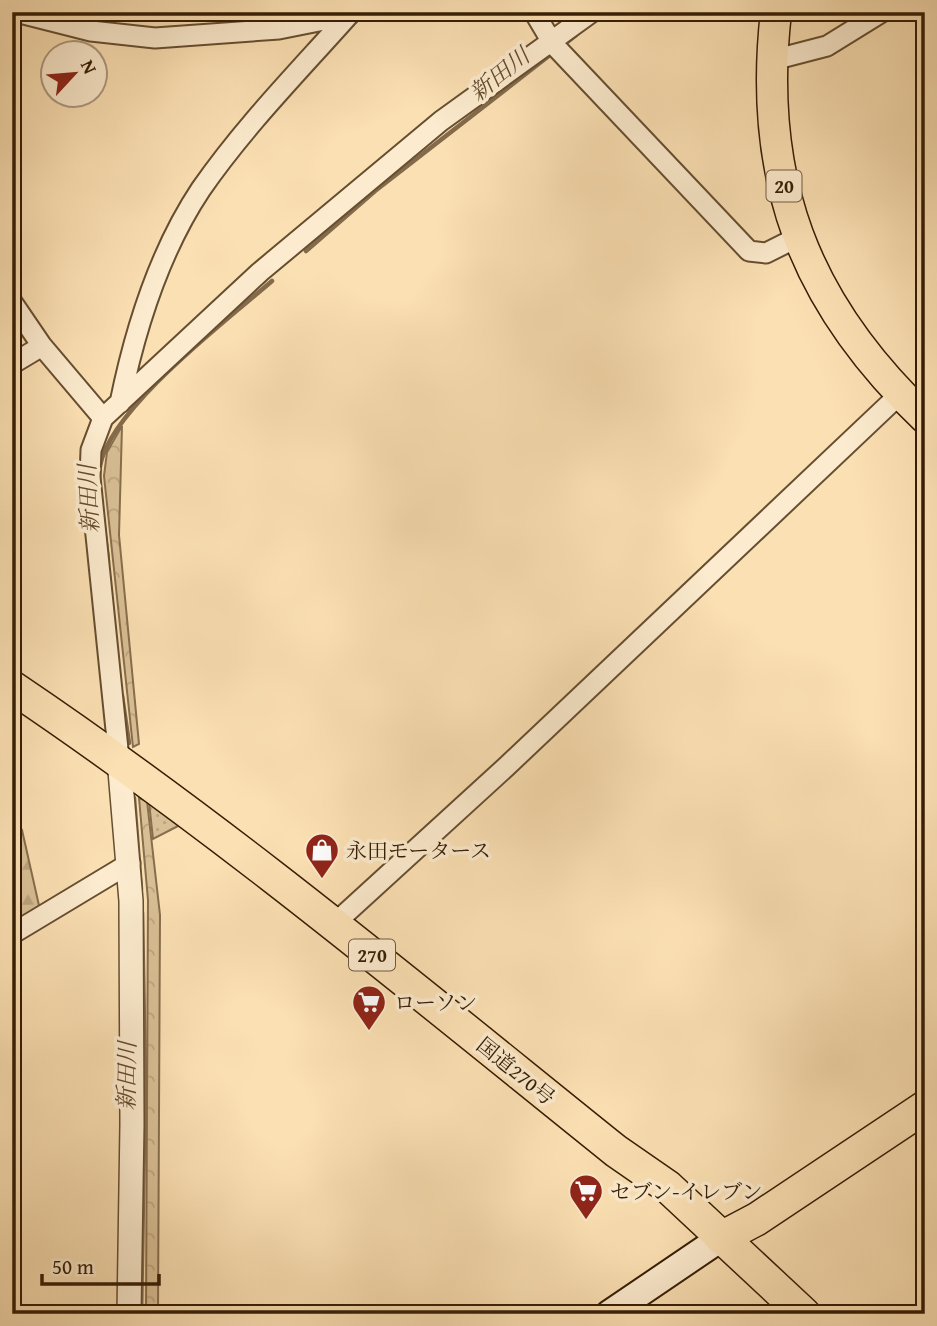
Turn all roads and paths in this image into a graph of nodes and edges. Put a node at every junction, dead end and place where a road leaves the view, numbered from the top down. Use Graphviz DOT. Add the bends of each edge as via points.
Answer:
graph roads {
  1 [pos="16,12"];
  2 [pos="534,12"];
  3 [pos="592,12"];
  4 [pos="776,12"];
  5 [pos="882,12"];
  6 [pos="350,15"];
  7 [pos="553,44"];
  8 [pos="773,60"];
  9 [pos="798,237"];
  10 [pos="12,302"];
  11 [pos="42,346"];
  12 [pos="12,364"];
  13 [pos="900,394"];
  14 [pos="120,403"];
  15 [pos="103,418"];
  16 [pos="925,418"];
  17 [pos="12,687"];
  18 [pos="119,759"];
  19 [pos="130,863"];
  20 [pos="334,924"];
  21 [pos="12,934"];
  22 [pos="925,1107"];
  23 [pos="721,1238"];
  24 [pos="129,1314"];
  25 [pos="609,1314"];
  26 [pos="804,1314"];
  1 -- 6 [label="street" via="91,31 155,38 279,29"];
  2 -- 7 [label="street"];
  3 -- 7 [label="street"];
  4 -- 8 [label="main road, 20"];
  5 -- 8 [label="street" via="827,46"];
  6 -- 14 [label="street" via="200,190 174,237 141,321"];
  7 -- 9 [label="street" via="749,251 766,253"];
  7 -- 14 [label="street" via="441,121 260,272"];
  8 -- 9 [label="main road, 20" via="779,170"];
  9 -- 13 [label="main road, 20" via="829,305"];
  10 -- 11 [label="street"];
  11 -- 12 [label="street"];
  11 -- 15 [label="street"];
  13 -- 16 [label="main road, 20"];
  13 -- 20 [label="street"];
  14 -- 15 [label="street"];
  15 -- 18 [label="street" via="91,450 90,477"];
  17 -- 18 [label="highway, 国道270号 / 270"];
  18 -- 19 [label="street"];
  18 -- 20 [label="highway, 国道270号 / 270"];
  19 -- 21 [label="street"];
  19 -- 24 [label="street"];
  20 -- 23 [label="highway, 国道270号 / 270" via="616,1151 668,1187"];
  22 -- 23 [label="highway"];
  23 -- 25 [label="main road"];
  23 -- 26 [label="highway, 270"];
}
